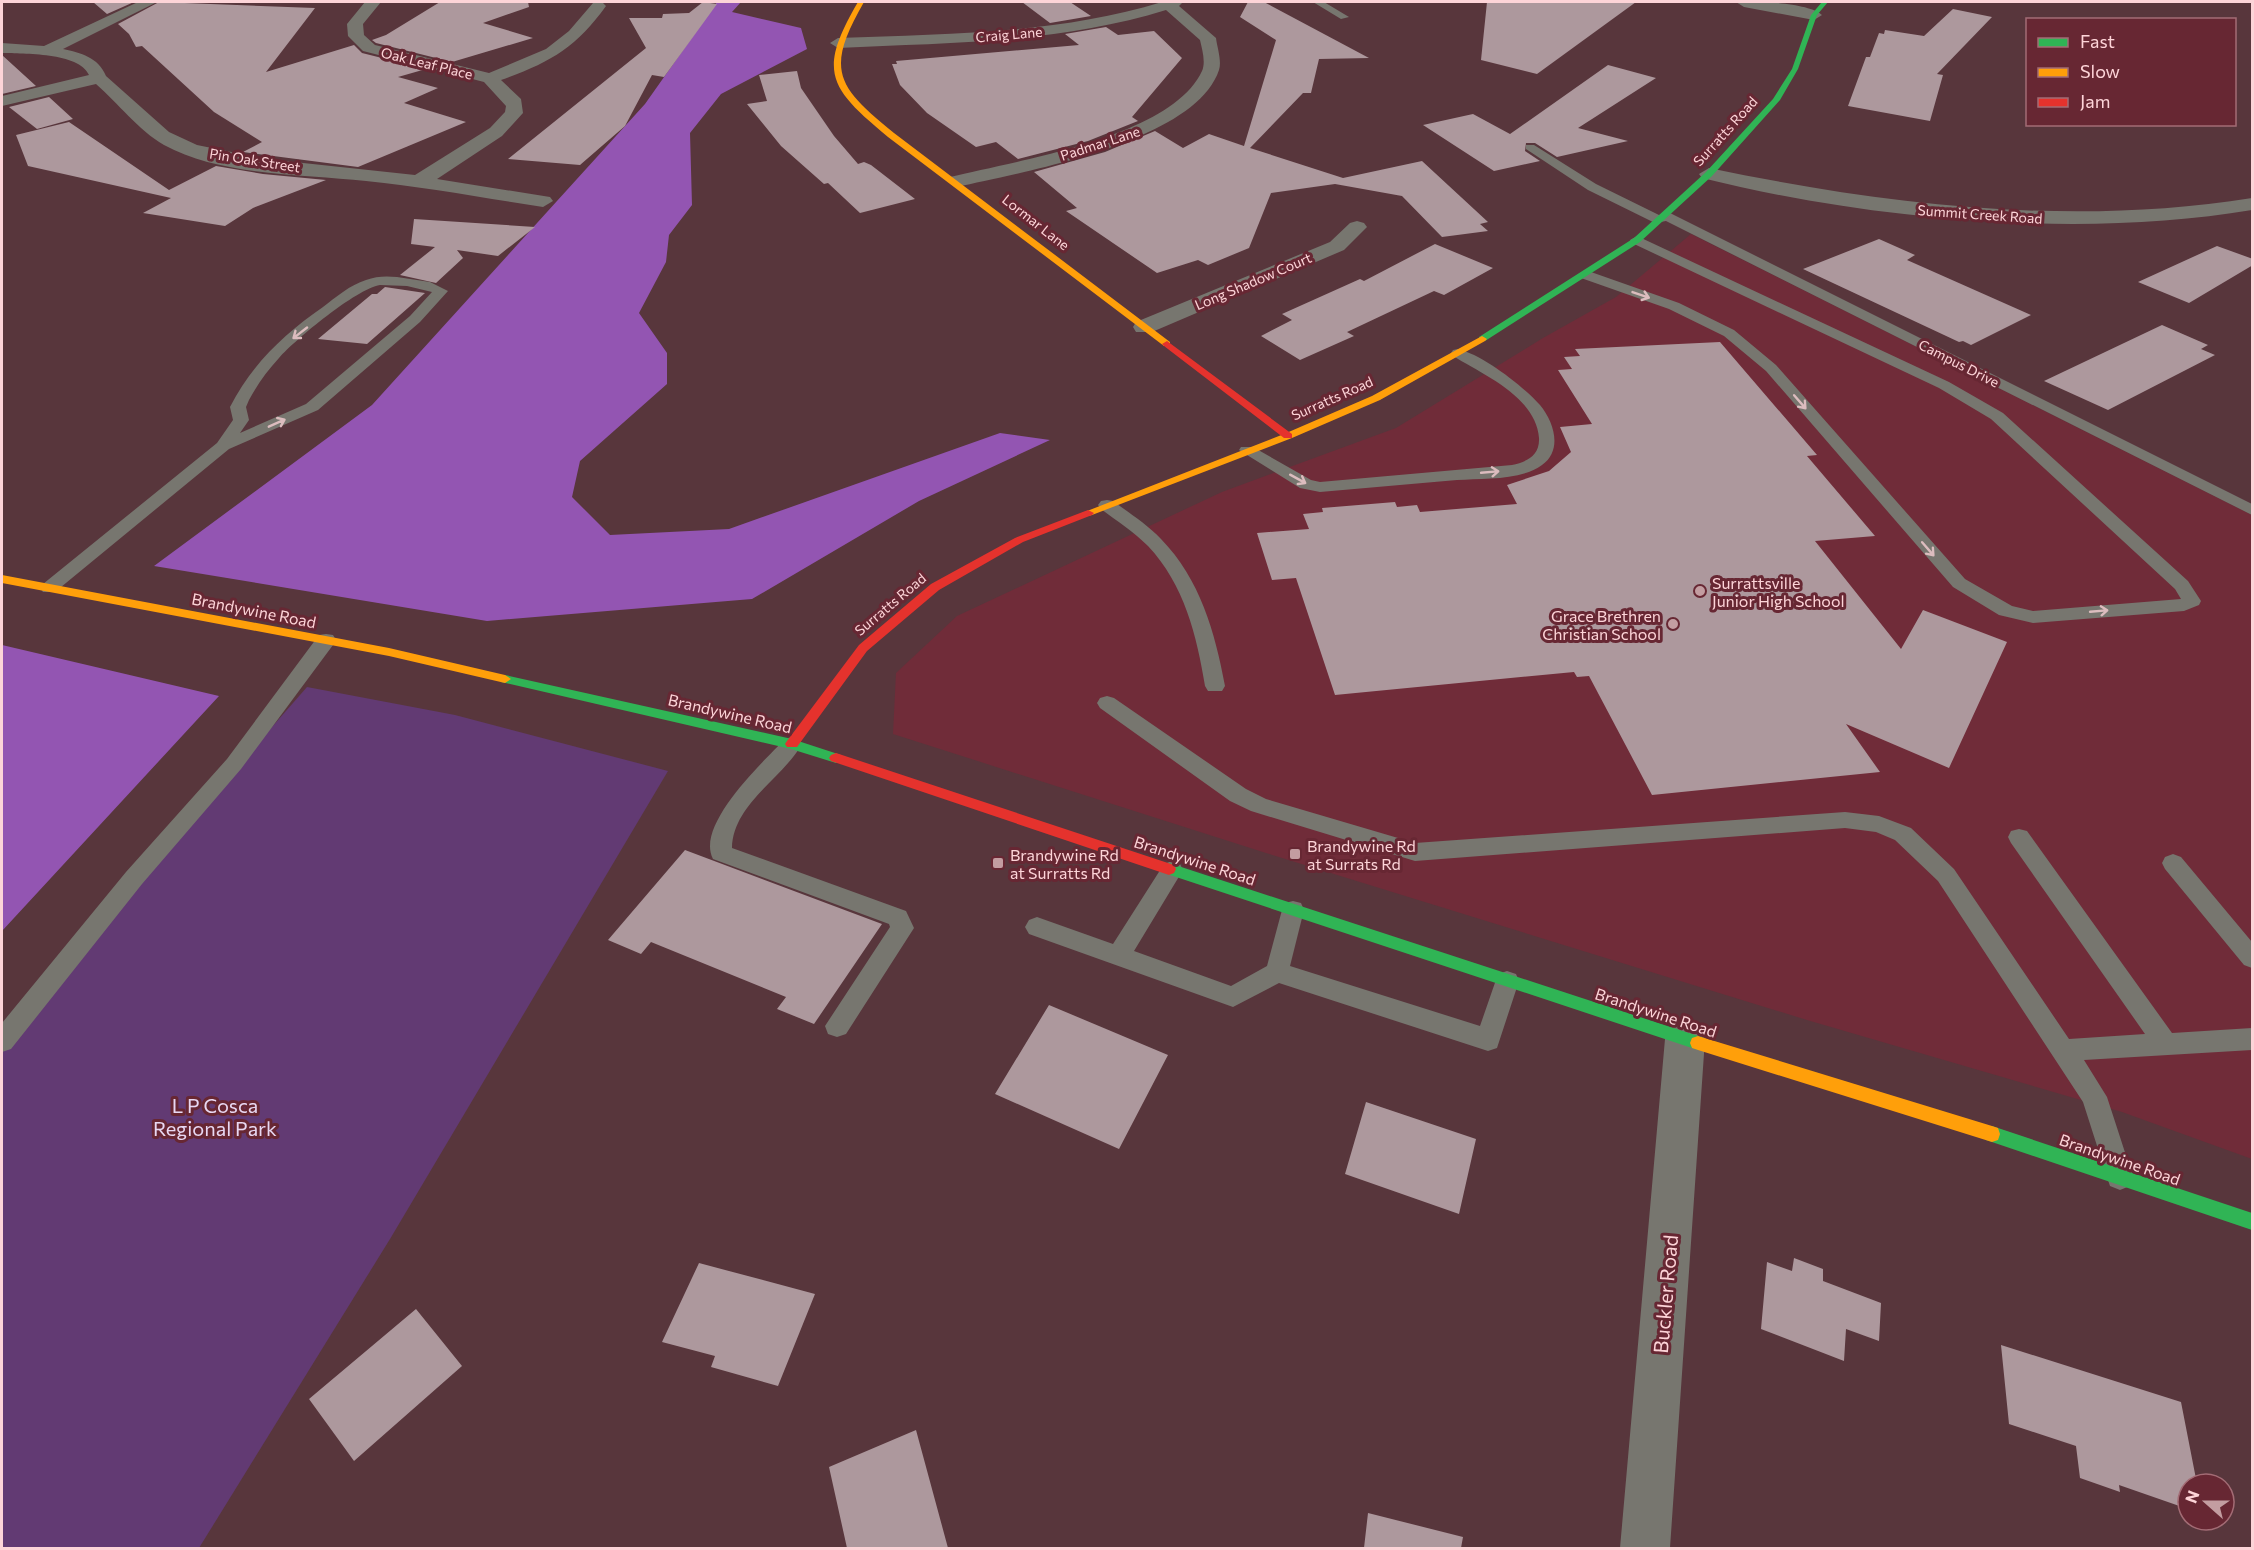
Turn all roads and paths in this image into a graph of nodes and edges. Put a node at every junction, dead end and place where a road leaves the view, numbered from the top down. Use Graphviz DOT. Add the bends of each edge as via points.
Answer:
graph roads {
  1 [pos="149,2"];
  2 [pos="373,2"];
  3 [pos="861,2"];
  4 [pos="1318,2"];
  5 [pos="1744,2"];
  6 [pos="1825,2"];
  7 [pos="1172,3"];
  8 [pos="598,6"];
  9 [pos="1814,15"];
  10 [pos="1344,17"];
  11 [pos="838,43"];
  12 [pos="2,48"];
  13 [pos="48,50"];
  14 [pos="99,78"];
  15 [pos="490,78"];
  16 [pos="2,101"];
  17 [pos="1530,147"];
  18 [pos="1715,168"];
  19 [pos="420,181"];
  20 [pos="957,181"];
  21 [pos="543,201"];
  22 [pos="2250,203"];
  23 [pos="1662,218"];
  24 [pos="1357,228"];
  25 [pos="1637,240"];
  26 [pos="1586,275"];
  27 [pos="1144,327"];
  28 [pos="1458,352"];
  29 [pos="1288,436"];
  30 [pos="224,446"];
  31 [pos="1247,450"];
  32 [pos="1107,505"];
  33 [pos="2253,510"];
  34 [pos="2,579"];
  35 [pos="49,588"];
  36 [pos="326,640"];
  37 [pos="1215,686"];
  38 [pos="1107,703"];
  39 [pos="792,744"];
  40 [pos="2019,837"];
  41 [pos="2173,863"];
  42 [pos="1172,870"];
  43 [pos="1293,910"];
  44 [pos="1037,927"];
  45 [pos="1118,956"];
  46 [pos="2253,958"];
  47 [pos="1277,972"];
  48 [pos="1507,981"];
  49 [pos="837,1026"];
  50 [pos="1685,1039"];
  51 [pos="2253,1039"];
  52 [pos="2,1041"];
  53 [pos="2166,1044"];
  54 [pos="2063,1050"];
  55 [pos="2121,1177"];
  56 [pos="2253,1222"];
  57 [pos="1645,1548"];
  1 -- 13 [label="street"];
  2 -- 15 [label="street, Oak Leaf Place" via="355,24 357,36 369,48"];
  3 -- 11 [label="main road, Lormar Lane"];
  4 -- 10 [label="lane"];
  5 -- 9 [label="street"];
  6 -- 9 [label="main road, Surratts Road"];
  7 -- 11 [label="street, Craig Lane" via="1049,30"];
  7 -- 20 [label="street, Padmar Lane" via="1208,38 1211,69 1192,98 1148,127 1078,152"];
  8 -- 15 [label="street" via="569,43 552,55"];
  9 -- 18 [label="main road, Surratts Road" via="1801,57 1776,100"];
  11 -- 20 [label="main road, Lormar Lane" via="837,77 853,101 891,135"];
  12 -- 13 [label="street, Pin Oak Street"];
  13 -- 14 [label="street, Pin Oak Street" via="93,64"];
  14 -- 16 [label="street"];
  14 -- 19 [label="street, Pin Oak Street" via="170,140 197,151 270,164"];
  15 -- 19 [label="street, Oak Leaf Place" via="512,99 514,113 496,132"];
  17 -- 23 [label="lane, Campus Drive" via="1593,187"];
  18 -- 22 [label="street, Summit Creek Road" via="1868,197 1974,207 2097,208 2223,195"];
  18 -- 22 [label="street, Summit Creek Road" via="1843,200 1979,217 2095,218"];
  18 -- 23 [label="main road, Surratts Road"];
  19 -- 21 [label="street, Pin Oak Street"];
  20 -- 27 [label="main road, Lormar Lane"];
  23 -- 25 [label="main road, Surratts Road"];
  23 -- 33 [label="lane, Campus Drive"];
  24 -- 27 [label="street, Long Shadow Court" via="1336,246"];
  25 -- 26 [label="main road, Surratts Road"];
  26 -- 25 [label="lane, one-way" via="1674,306 1729,333 1771,368 1959,583 1980,597 2007,611 2033,617 2184,605 2192,601 2182,585 1997,416 1944,385"];
  26 -- 28 [label="main road, Surratts Road"];
  27 -- 29 [label="main road, Lormar Lane"];
  28 -- 29 [label="main road, Surratts Road" via="1376,398"];
  31 -- 28 [label="lane, one-way" via="1320,488 1512,470 1536,463 1547,449 1548,429 1530,401"];
  29 -- 31 [label="main road, Surratts Road"];
  30 -- 30 [label="lane, one-way" via="312,407 415,319 441,291 431,286 370,282 325,313 275,352 246,390 237,406 241,420"];
  30 -- 35 [label="lane"];
  31 -- 32 [label="main road, Surratts Road"];
  32 -- 37 [label="lane" via="1153,541 1174,565 1208,642"];
  32 -- 39 [label="main road, Surratts Road" via="1019,540 935,587 863,648"];
  34 -- 35 [label="main road, Brandywine Road"];
  35 -- 36 [label="main road, Brandywine Road"];
  36 -- 39 [label="main road, Brandywine Road"];
  36 -- 52 [label="lane" via="234,764 134,878"];
  38 -- 54 [label="lane" via="1238,795 1416,852 1845,820 1879,824 1903,834 1946,874"];
  39 -- 42 [label="main road, Brandywine Road"];
  39 -- 49 [label="lane" via="727,821 719,842 721,853 898,918 902,928"];
  40 -- 53 [label="lane"];
  41 -- 46 [label="lane"];
  42 -- 43 [label="main road, Brandywine Road"];
  42 -- 45 [label="lane"];
  43 -- 47 [label="lane"];
  43 -- 48 [label="main road, Brandywine Road"];
  44 -- 45 [label="lane"];
  45 -- 47 [label="lane" via="1233,997"];
  47 -- 48 [label="lane" via="1488,1040"];
  48 -- 50 [label="main road, Brandywine Road"];
  50 -- 55 [label="main road, Brandywine Road"];
  50 -- 57 [label="street, Buckler Road"];
  51 -- 53 [label="lane"];
  53 -- 54 [label="lane"];
  54 -- 55 [label="lane" via="2094,1097"];
  55 -- 56 [label="main road, Brandywine Road"];
}
